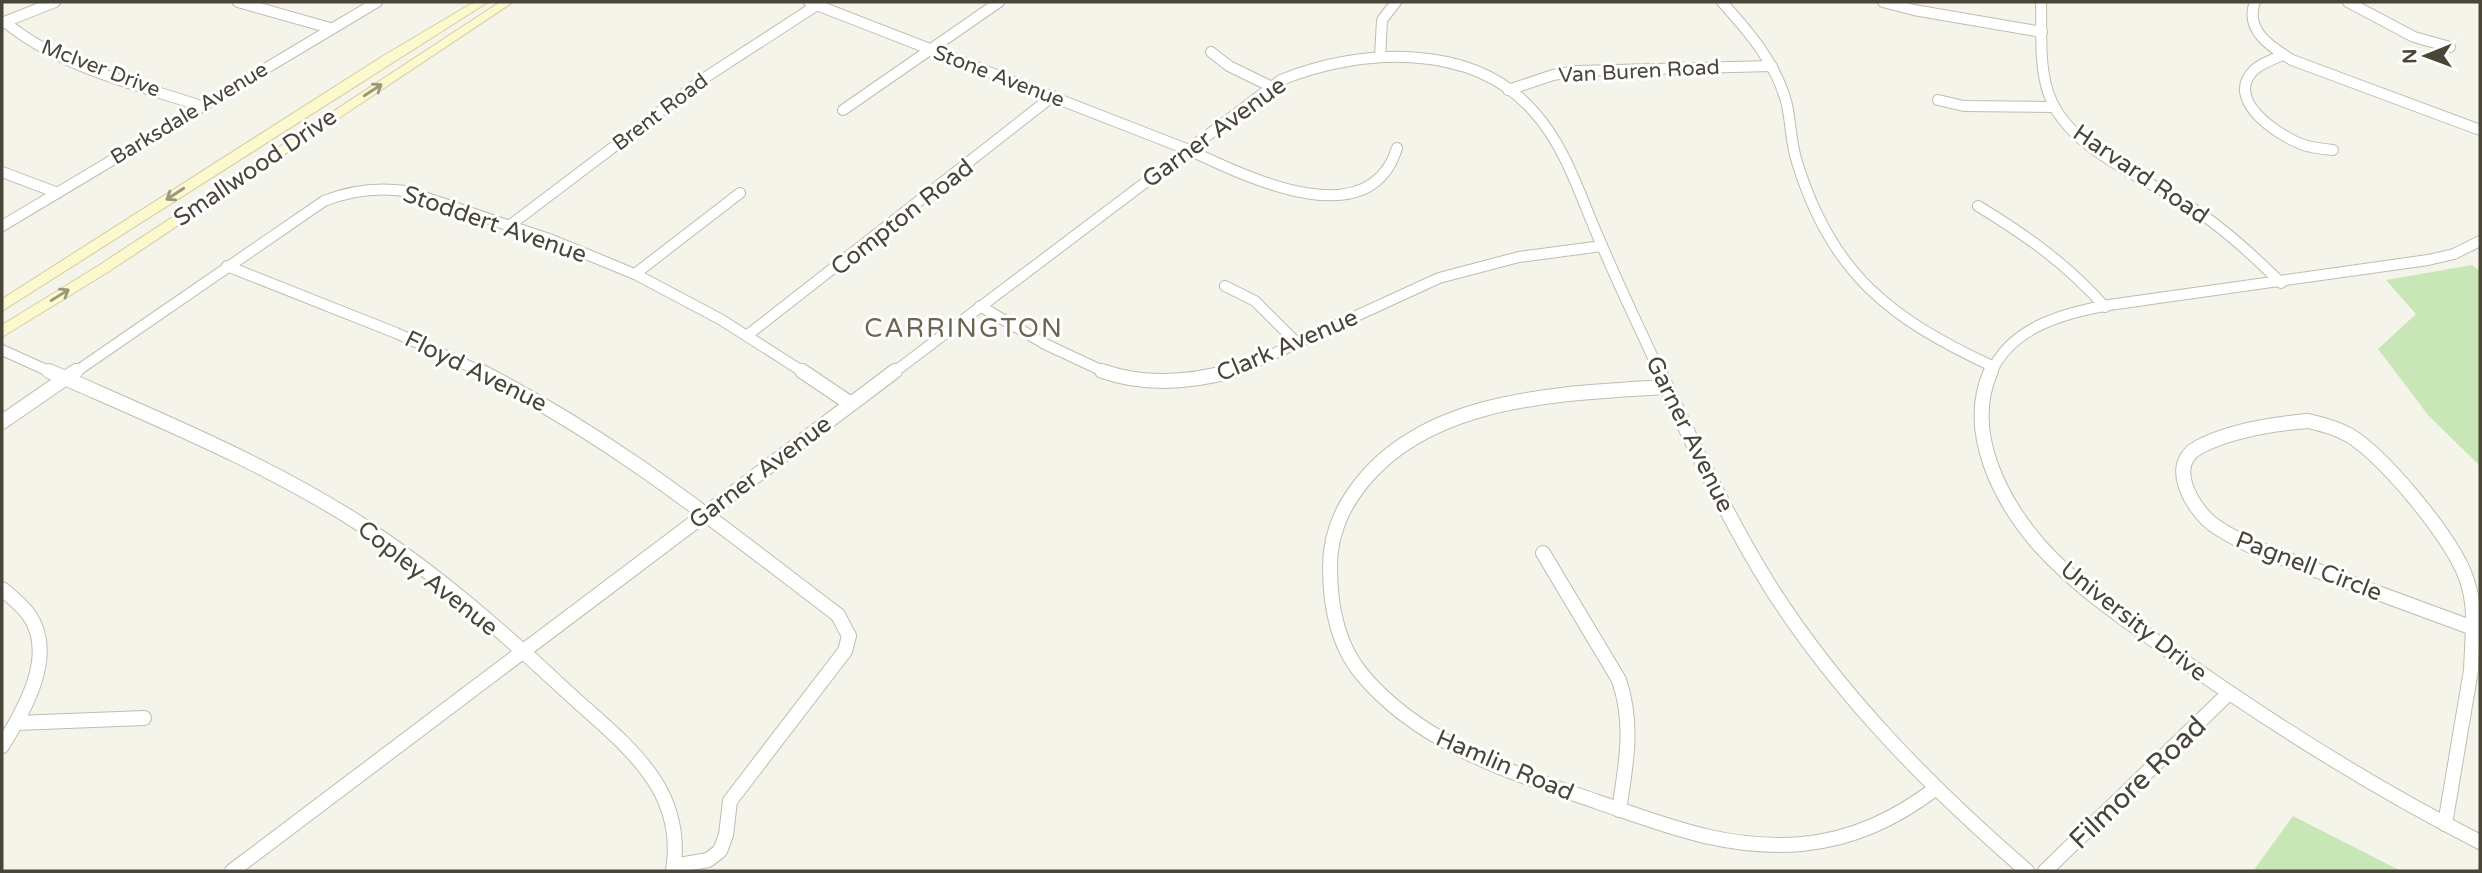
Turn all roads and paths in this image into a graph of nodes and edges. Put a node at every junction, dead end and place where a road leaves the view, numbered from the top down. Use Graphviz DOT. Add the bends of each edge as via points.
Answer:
graph roads {
  1 [pos="55,2"];
  2 [pos="238,2"];
  3 [pos="377,2"];
  4 [pos="482,2"];
  5 [pos="507,2"];
  6 [pos="999,2"];
  7 [pos="1396,2"];
  8 [pos="1722,2"];
  9 [pos="1883,2"];
  10 [pos="2041,2"];
  11 [pos="2255,2"];
  12 [pos="2348,2"];
  13 [pos="813,3"];
  14 [pos="3,22"];
  15 [pos="330,28"];
  16 [pos="2042,32"];
  17 [pos="2450,47"];
  18 [pos="931,50"];
  19 [pos="1211,52"];
  20 [pos="2284,55"];
  21 [pos="1380,57"];
  22 [pos="1772,66"];
  23 [pos="1272,87"];
  24 [pos="1508,90"];
  25 [pos="1053,96"];
  26 [pos="1938,100"];
  27 [pos="201,106"];
  28 [pos="2053,107"];
  29 [pos="843,110"];
  30 [pos="2480,130"];
  31 [pos="1397,148"];
  32 [pos="1189,150"];
  33 [pos="2333,150"];
  34 [pos="2,172"];
  35 [pos="58,193"];
  36 [pos="740,193"];
  37 [pos="1978,206"];
  38 [pos="2,226"];
  39 [pos="509,226"];
  40 [pos="2480,241"];
  41 [pos="1602,246"];
  42 [pos="227,266"];
  43 [pos="635,274"];
  44 [pos="2281,283"];
  45 [pos="1225,286"];
  46 [pos="2,306"];
  47 [pos="980,306"];
  48 [pos="2105,307"];
  49 [pos="2,332"];
  50 [pos="749,334"];
  51 [pos="1296,342"];
  52 [pos="2,350"];
  53 [pos="1992,366"];
  54 [pos="66,379"];
  55 [pos="1666,387"];
  56 [pos="851,404"];
  57 [pos="2,422"];
  58 [pos="705,513"];
  59 [pos="1543,554"];
  60 [pos="2,589"];
  61 [pos="2473,628"];
  62 [pos="523,653"];
  63 [pos="2229,693"];
  64 [pos="144,718"];
  65 [pos="17,723"];
  66 [pos="2,746"];
  67 [pos="1935,789"];
  68 [pos="1619,810"];
  69 [pos="2445,824"];
  70 [pos="2480,842"];
  71 [pos="674,869"];
  72 [pos="232,871"];
  73 [pos="2026,871"];
  74 [pos="2045,871"];
  1 -- 14 [label="street"];
  2 -- 15 [label="street"];
  3 -- 15 [label="street, Barksdale Avenue"];
  4 -- 46 [label="main road, Smallwood Drive, one-way"];
  49 -- 5 [label="main road, Smallwood Drive, one-way"];
  6 -- 18 [label="street"];
  7 -- 21 [label="street" via="1379,24"];
  8 -- 22 [label="street"];
  9 -- 16 [label="street"];
  10 -- 16 [label="street, Harvard Road"];
  11 -- 20 [label="street" via="2253,25"];
  12 -- 17 [label="street" via="2414,37"];
  13 -- 18 [label="street, Stone Avenue"];
  13 -- 39 [label="street, Brent Road" via="706,77"];
  14 -- 27 [label="street, McIver Drive" via="52,52"];
  15 -- 27 [label="street, Barksdale Avenue"];
  16 -- 28 [label="street, Harvard Road" via="2044,82"];
  18 -- 25 [label="street, Stone Avenue"];
  18 -- 29 [label="street"];
  19 -- 23 [label="street"];
  20 -- 30 [label="street"];
  20 -- 33 [label="street" via="2250,74 2247,101 2263,121 2287,138"];
  21 -- 23 [label="street, Garner Avenue" via="1325,64"];
  21 -- 24 [label="street, Garner Avenue" via="1457,67"];
  22 -- 24 [label="street, Van Buren Road" via="1577,71"];
  22 -- 53 [label="street" via="1786,100 1802,177 1847,266 1863,287 1897,315 1951,348"];
  23 -- 32 [label="street, Garner Avenue"];
  24 -- 41 [label="street, Garner Avenue" via="1543,122"];
  25 -- 32 [label="street, Stone Avenue"];
  25 -- 50 [label="street, Compton Road"];
  26 -- 28 [label="street" via="1974,106"];
  27 -- 35 [label="street, Barksdale Avenue"];
  28 -- 44 [label="street, Harvard Road" via="2091,145 2199,212"];
  31 -- 32 [label="street, Stone Avenue" via="1390,169 1380,180 1353,191 1322,195 1276,187"];
  32 -- 47 [label="street, Garner Avenue"];
  34 -- 35 [label="street"];
  35 -- 38 [label="street, Barksdale Avenue"];
  36 -- 43 [label="street"];
  37 -- 48 [label="street" via="2066,264"];
  39 -- 42 [label="street, Stoddert Avenue" via="406,191 360,189 324,201"];
  39 -- 43 [label="street, Stoddert Avenue"];
  40 -- 44 [label="street, University Drive" via="2435,259"];
  41 -- 51 [label="street, Clark Avenue" via="1468,268"];
  41 -- 55 [label="street, Garner Avenue"];
  42 -- 54 [label="street, Stoddert Avenue"];
  42 -- 58 [label="street, Floyd Avenue" via="453,356 559,413"];
  43 -- 50 [label="street, Stoddert Avenue"];
  44 -- 48 [label="street, University Drive"];
  45 -- 51 [label="street" via="1253,299"];
  47 -- 51 [label="street, Clark Avenue" via="1083,365 1134,381 1178,383 1217,377"];
  47 -- 56 [label="street, Garner Avenue"];
  48 -- 53 [label="street, University Drive" via="2032,328"];
  50 -- 56 [label="street, Stoddert Avenue"];
  52 -- 54 [label="street, Copley Avenue"];
  53 -- 63 [label="street, University Drive" via="1982,404 1984,445 1993,473 2027,530 2101,601"];
  54 -- 57 [label="street, Stoddert Avenue"];
  54 -- 62 [label="street, Copley Avenue" via="265,470 360,524 431,575"];
  55 -- 67 [label="street, Garner Avenue" via="1730,518 1791,619 1854,699"];
  55 -- 68 [label="street, Hamlin Road" via="1509,404 1405,441 1362,477 1336,526 1329,553 1329,590 1343,642 1366,679 1389,702 1451,747"];
  56 -- 58 [label="street, Garner Avenue"];
  58 -- 62 [label="street, Garner Avenue"];
  58 -- 71 [label="street" via="838,615 849,636 845,650 730,802 726,843 719,853"];
  59 -- 68 [label="street" via="1625,695 1630,723"];
  60 -- 65 [label="street" via="33,620 38,637 35,672"];
  61 -- 61 [label="street, Pagnell Circle" via="2231,537 2193,507 2183,479 2184,460 2198,447 2286,422 2325,425 2358,442 2393,472 2463,570"];
  61 -- 69 [label="street, Pagnell Circle" via="2471,670"];
  62 -- 71 [label="street, Copley Avenue" via="653,776 673,814"];
  62 -- 72 [label="street, Garner Avenue"];
  63 -- 69 [label="street, University Drive" via="2314,751"];
  63 -- 74 [label="street, Filmore Road"];
  64 -- 65 [label="street"];
  65 -- 66 [label="street"];
  67 -- 68 [label="street, Hamlin Road" via="1879,827 1829,841 1755,844 1710,839 1667,829"];
  67 -- 73 [label="street, Garner Avenue"];
  69 -- 70 [label="street, University Drive"];
}
